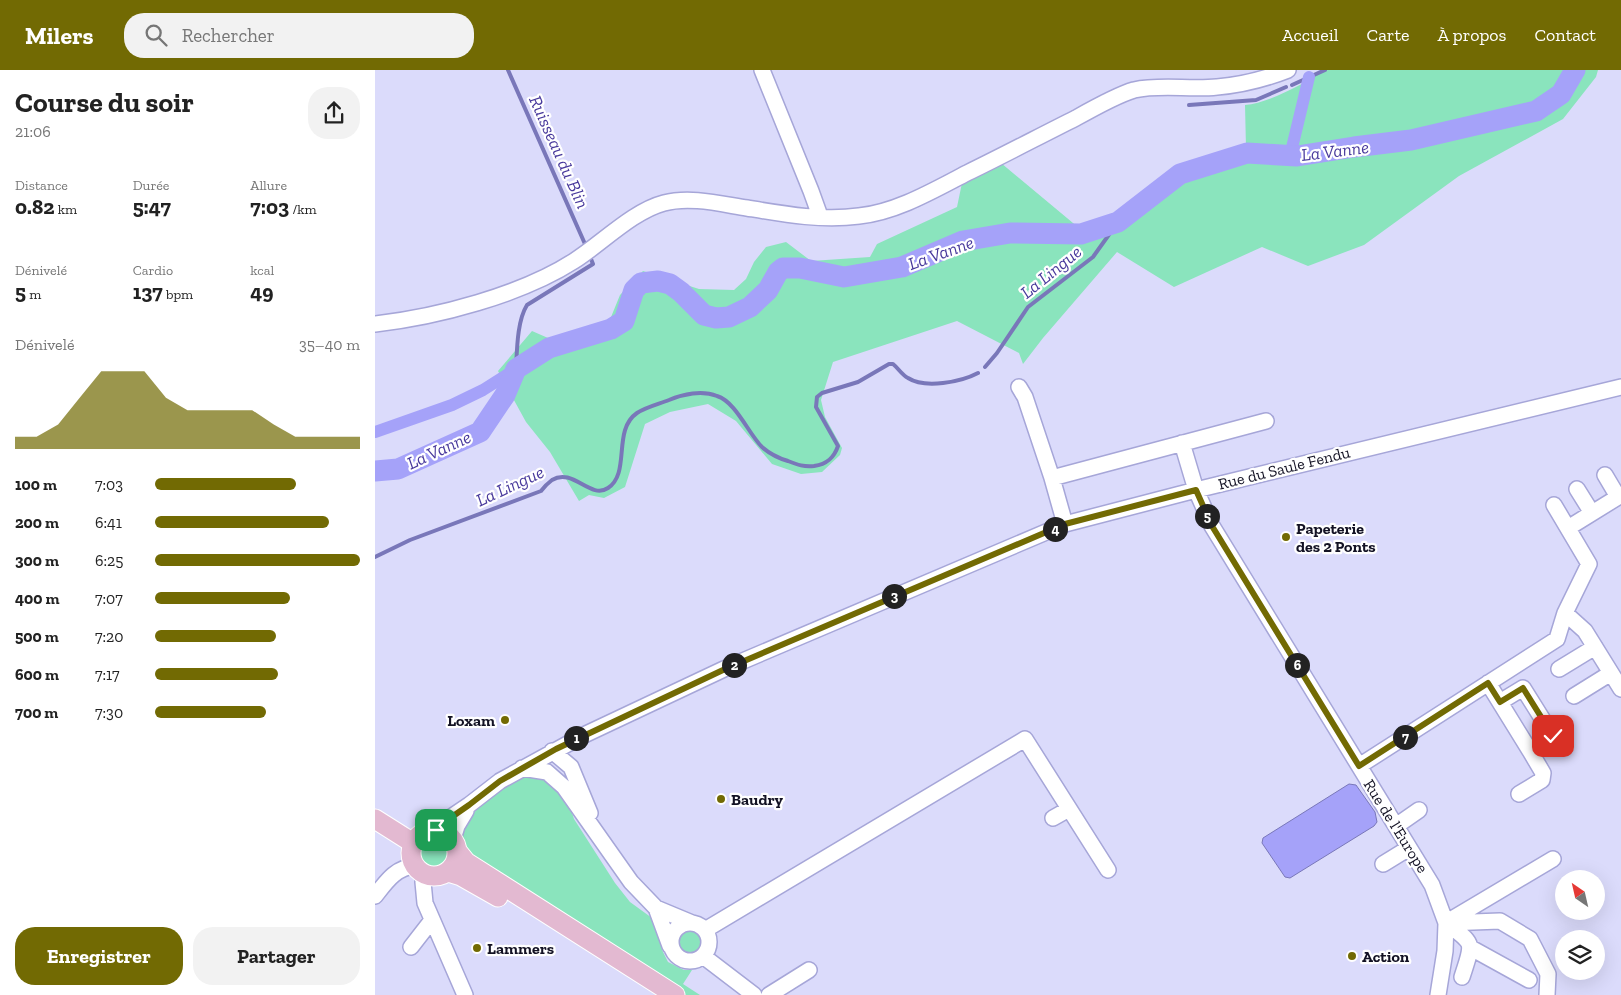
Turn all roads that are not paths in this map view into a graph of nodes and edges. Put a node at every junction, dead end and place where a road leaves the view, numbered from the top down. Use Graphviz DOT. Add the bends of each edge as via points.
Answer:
graph roads {
  1 [pos="762,70"];
  2 [pos="1288,70"];
  3 [pos="820,216"];
  4 [pos="375,324"];
  5 [pos="1019,387"];
  6 [pos="1621,387"];
  7 [pos="1266,421"];
  8 [pos="1182,443"];
  9 [pos="1605,475"];
  10 [pos="1052,478"];
  11 [pos="1577,489"];
  12 [pos="1196,490"];
  13 [pos="1554,505"];
  14 [pos="1592,513"];
  15 [pos="1065,524"];
  16 [pos="1568,528"];
  17 [pos="1565,613"];
  18 [pos="1595,647"];
  19 [pos="1559,669"];
  20 [pos="1611,673"];
  21 [pos="1488,683"];
  22 [pos="1621,689"];
  23 [pos="1574,696"];
  24 [pos="1500,702"];
  25 [pos="584,735"];
  26 [pos="552,751"];
  27 [pos="1530,751"];
  28 [pos="1359,766"];
  29 [pos="571,767"];
  30 [pos="522,768"];
  31 [pos="1519,794"];
  32 [pos="469,805"];
  33 [pos="1069,809"];
  34 [pos="1419,810"];
  35 [pos="1053,818"];
  36 [pos="375,819"];
  37 [pos="1396,826"];
  38 [pos="433,830"];
  39 [pos="413,843"];
  40 [pos="604,844"];
  41 [pos="455,846"];
  42 [pos="1409,848"];
  43 [pos="1553,859"];
  44 [pos="1383,864"];
  45 [pos="1108,870"];
  46 [pos="420,871"];
  47 [pos="448,872"];
  48 [pos="375,896"];
  49 [pos="656,908"];
  50 [pos="432,920"];
  51 [pos="1446,923"];
  52 [pos="699,927"];
  53 [pos="411,947"];
  54 [pos="1471,948"];
  55 [pos="671,949"];
  56 [pos="703,956"];
  57 [pos="809,970"];
  58 [pos="1462,977"];
  59 [pos="1529,980"];
  60 [pos="465,995"];
  61 [pos="653,995"];
  62 [pos="675,995"];
  63 [pos="754,995"];
  64 [pos="769,995"];
  65 [pos="1438,995"];
  66 [pos="1547,995"];
  1 -- 3 [label="street"];
  2 -- 3 [label="street" via="1250,82 1215,88 1135,90 937,189 895,206 859,216"];
  3 -- 4 [label="street" via="792,216 711,202 665,202 643,211 575,261 544,279 418,318"];
  5 -- 10 [label="street"];
  6 -- 12 [label="street, Rue du Saule Fendu"];
  7 -- 8 [label="street"];
  8 -- 10 [label="street"];
  8 -- 12 [label="street, Rue de l'Europe"];
  9 -- 14 [label="street" via="1618,497"];
  10 -- 15 [label="street"];
  11 -- 14 [label="street"];
  12 -- 15 [label="street, Rue du Saule Fendu"];
  12 -- 28 [label="street, Rue de l'Europe" via="1212,526"];
  13 -- 16 [label="street"];
  14 -- 16 [label="street"];
  15 -- 25 [label="street, Rue du Saule Fendu" via="723,670"];
  16 -- 17 [label="street" via="1589,564"];
  17 -- 18 [label="street" via="1585,631"];
  17 -- 21 [label="street" via="1557,639"];
  18 -- 19 [label="street"];
  18 -- 20 [label="street"];
  20 -- 22 [label="street"];
  20 -- 23 [label="street"];
  21 -- 24 [label="street"];
  21 -- 28 [label="street"];
  24 -- 27 [label="street"];
  24 -- 27 [label="street" via="1523,688 1553,736"];
  25 -- 26 [label="street, Rue du Saule Fendu"];
  25 -- 29 [label="street"];
  26 -- 29 [label="street"];
  26 -- 30 [label="street, Rue du Saule Fendu"];
  27 -- 31 [label="street" via="1543,773 1542,780"];
  28 -- 37 [label="street, Rue de l'Europe"];
  29 -- 40 [label="street"];
  30 -- 32 [label="street, Rue du Saule Fendu"];
  30 -- 40 [label="street" via="547,772 564,787"];
  32 -- 38 [label="street, Rue du Saule Fendu"];
  32 -- 41 [label="street, Rue du Saule Fendu" via="457,826"];
  33 -- 35 [label="street"];
  33 -- 45 [label="street"];
  33 -- 52 [label="street" via="1025,739"];
  34 -- 37 [label="street"];
  36 -- 39 [label="main road"];
  37 -- 42 [label="street, Rue de l'Europe"];
  38 -- 39 [label="main road" via="422,833"];
  38 -- 41 [label="main road" via="443,831"];
  39 -- 46 [label="main road" via="411,856"];
  40 -- 49 [label="street" via="631,882"];
  41 -- 47 [label="main road" via="457,860"];
  41 -- 62 [label="main road" via="465,862"];
  42 -- 44 [label="street"];
  42 -- 51 [label="street, Rue de l'Europe" via="1432,885"];
  43 -- 51 [label="street"];
  46 -- 47 [label="main road" via="441,876"];
  46 -- 48 [label="street" via="403,868 391,876"];
  46 -- 50 [label="street" via="425,903"];
  47 -- 61 [label="main road" via="476,884"];
  49 -- 52 [label="street"];
  49 -- 55 [label="street"];
  50 -- 53 [label="street"];
  50 -- 60 [label="street"];
  51 -- 54 [label="street" via="1467,938"];
  51 -- 65 [label="street, Rue de l'Europe"];
  51 -- 66 [label="street" via="1500,922 1531,939 1548,974"];
  52 -- 55 [label="street" via="681,925 673,932"];
  52 -- 56 [label="street" via="709,940"];
  54 -- 58 [label="street"];
  54 -- 59 [label="street"];
  55 -- 56 [label="street" via="685,961"];
  56 -- 63 [label="street"];
  57 -- 64 [label="street"];
}
